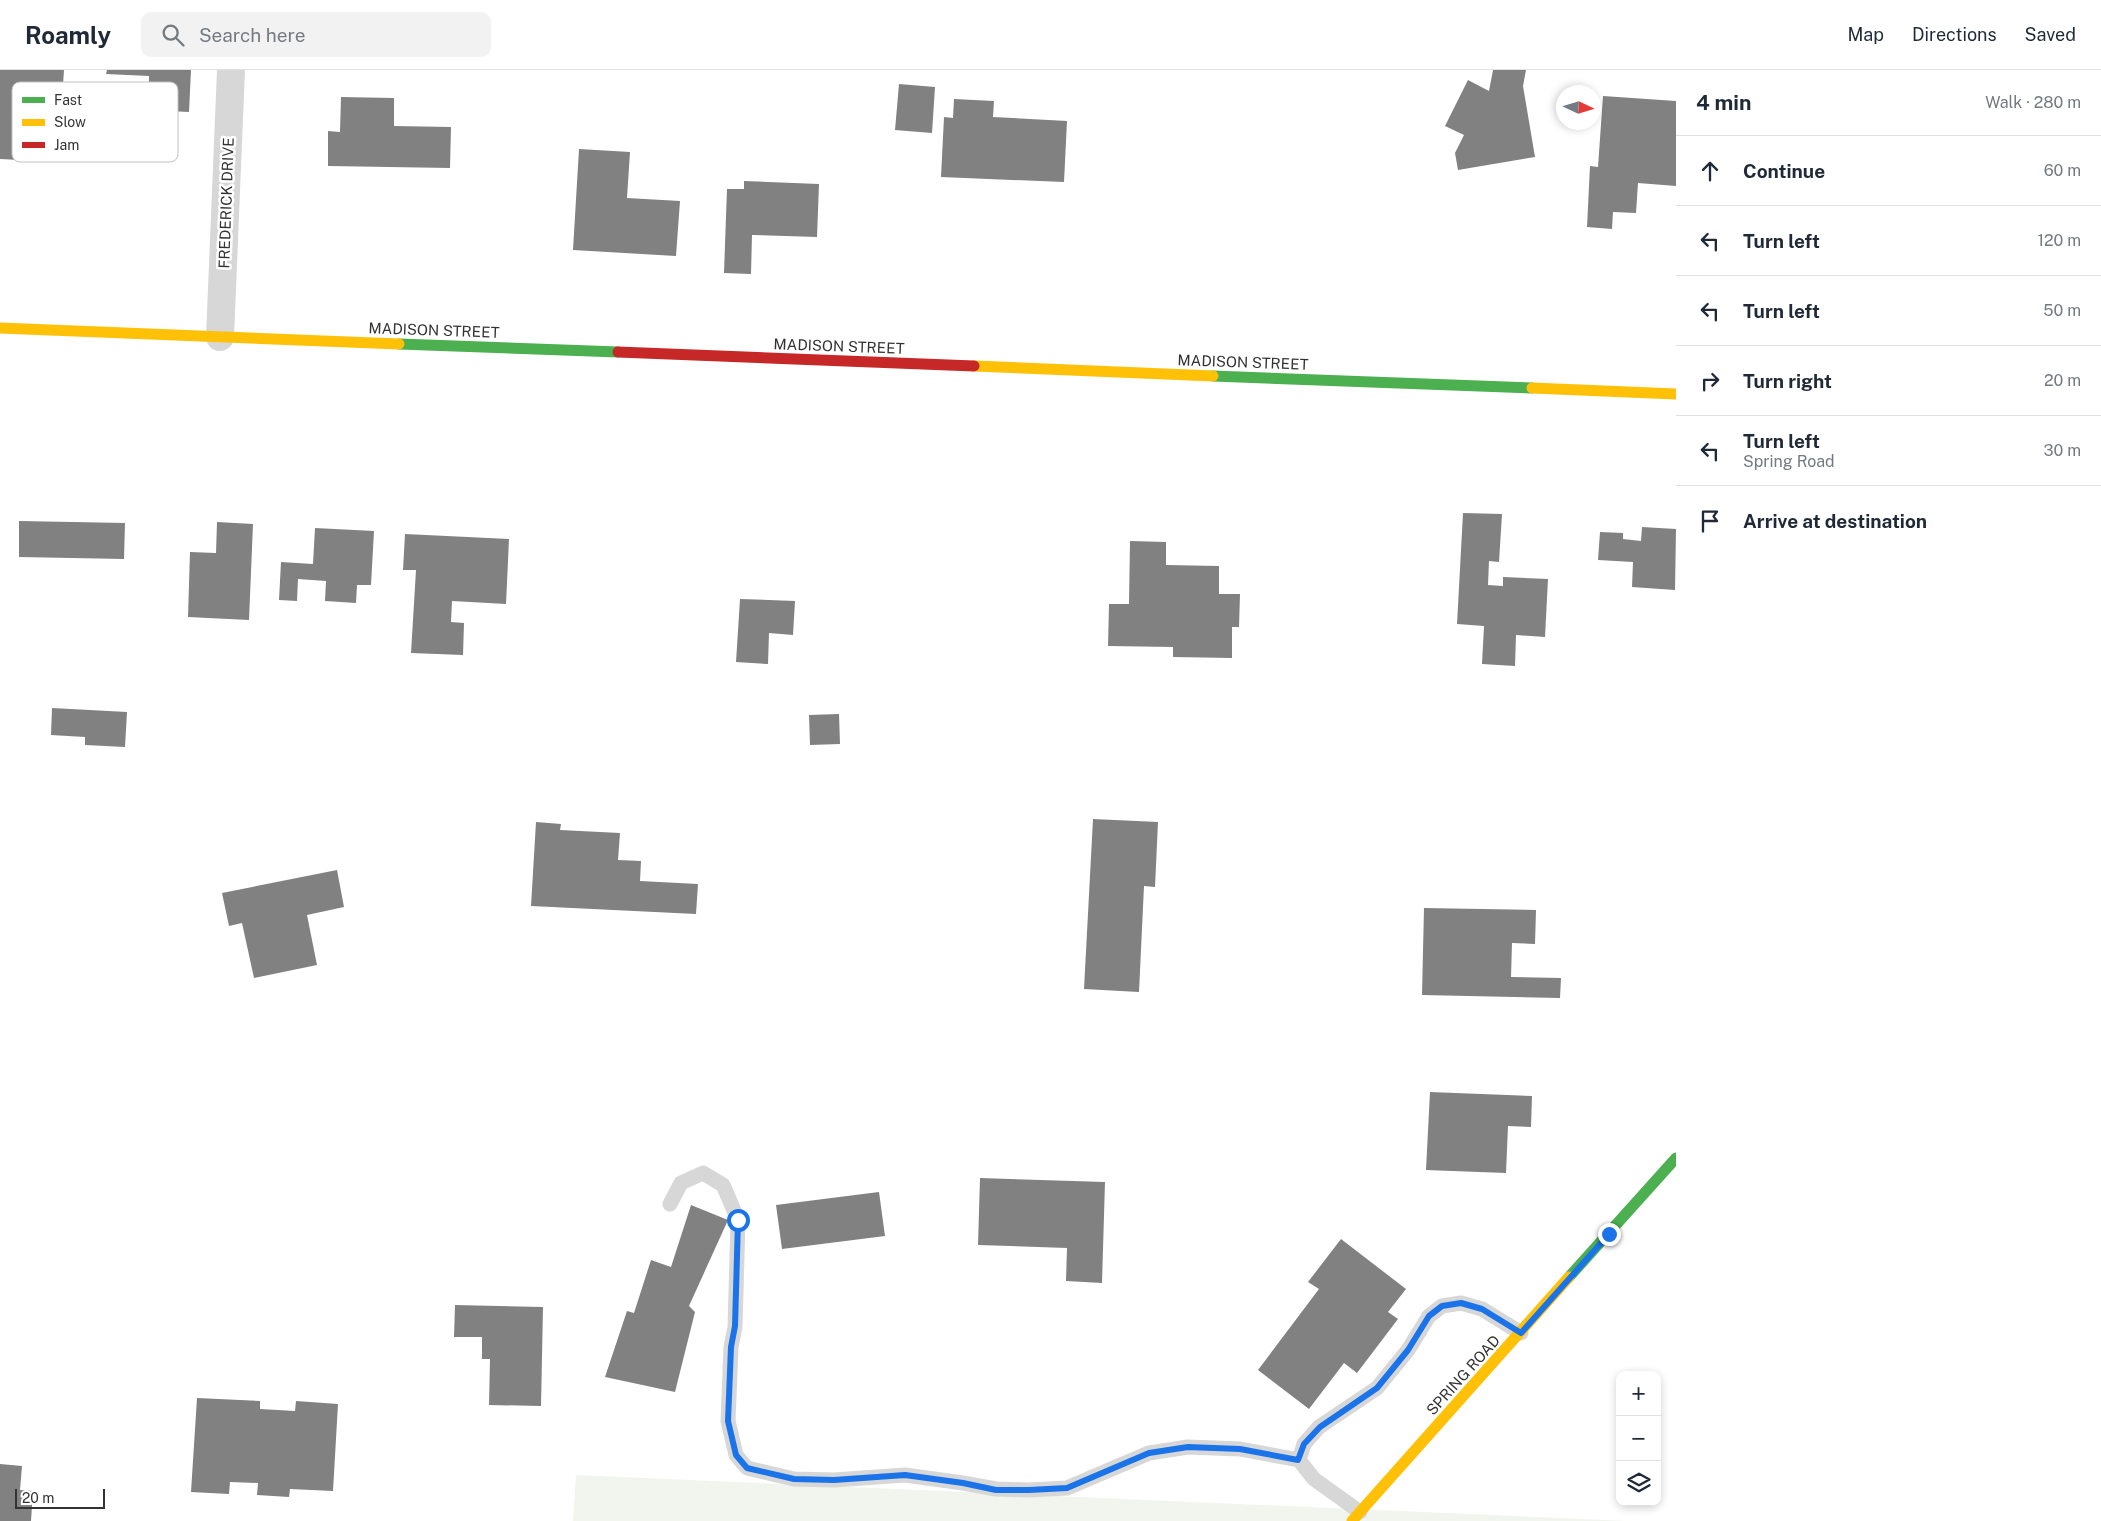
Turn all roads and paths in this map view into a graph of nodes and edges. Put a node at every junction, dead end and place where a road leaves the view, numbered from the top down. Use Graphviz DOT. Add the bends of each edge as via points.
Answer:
graph roads {
  1 [pos="231,70"];
  2 [pos="0,328"];
  3 [pos="220,337"];
  4 [pos="1676,394"];
  5 [pos="1676,1158"];
  6 [pos="670,1204"];
  7 [pos="1521,1333"];
  8 [pos="1298,1460"];
  9 [pos="1356,1517"];
  1 -- 3 [label="street, FREDERICK DRIVE"];
  2 -- 3 [label="street, MADISON STREET"];
  3 -- 4 [label="street, MADISON STREET"];
  5 -- 7 [label="street, SPRING ROAD"];
  6 -- 8 [label="lane" via="681,1183 702,1173 723,1185 738,1220 728,1421 736,1455 747,1468 794,1479 905,1475 996,1490 1029,1490 1067,1488 1149,1453 1188,1447 1240,1449"];
  7 -- 8 [label="lane" via="1482,1309 1461,1303 1442,1306 1429,1316 1408,1350 1377,1388 1320,1427 1304,1444"];
  7 -- 9 [label="street, SPRING ROAD"];
  8 -- 9 [label="lane"];
}
